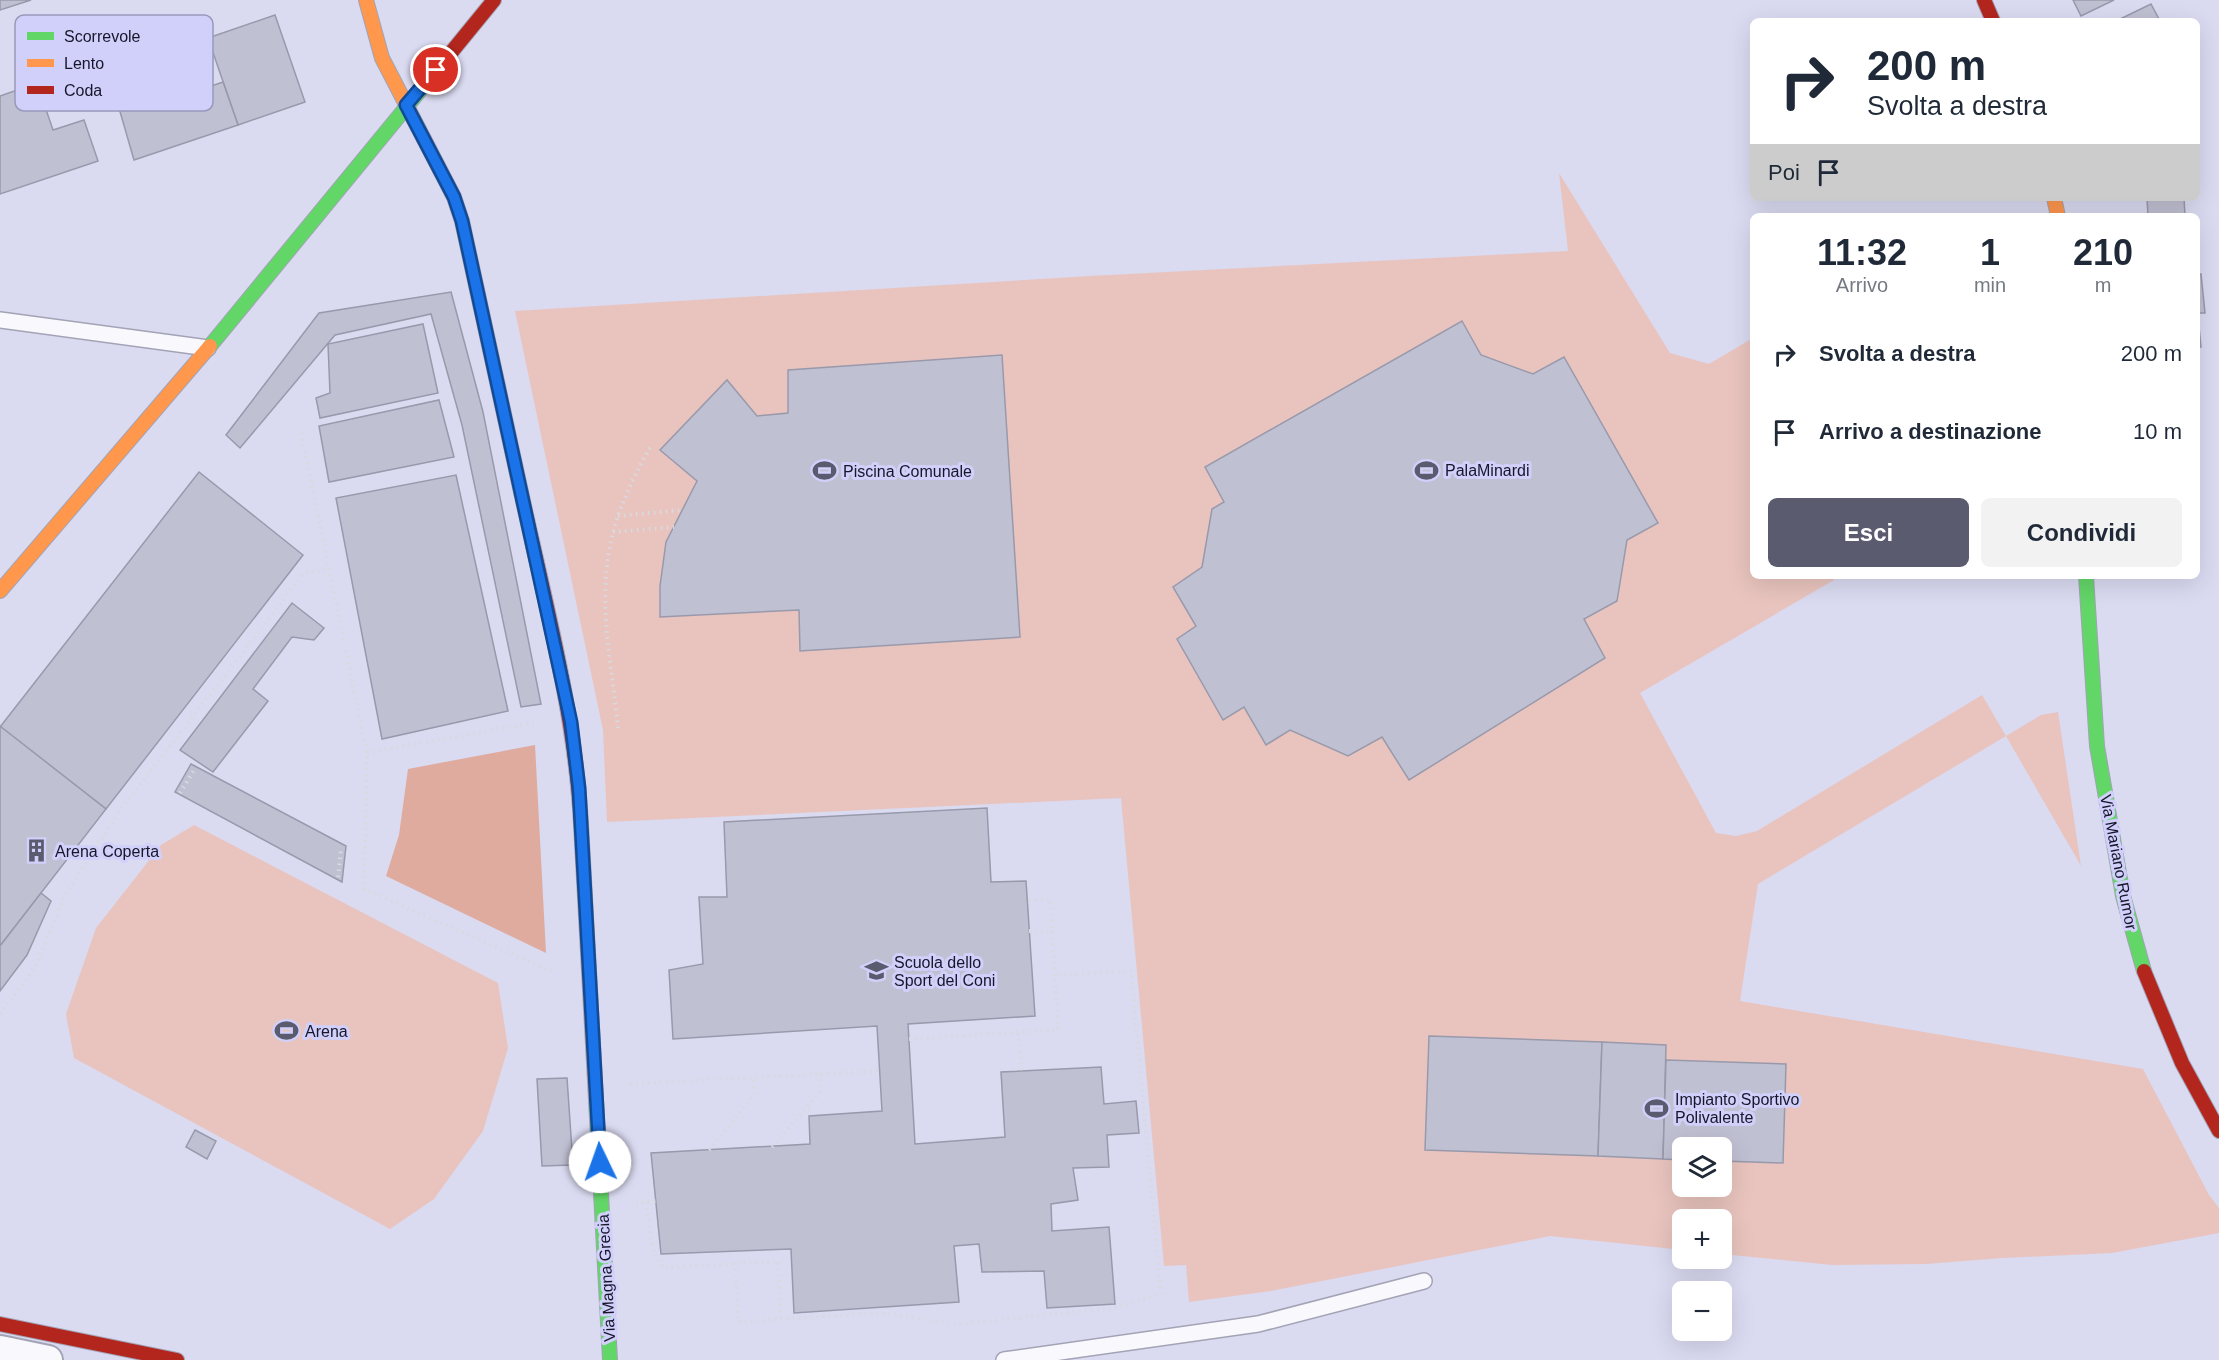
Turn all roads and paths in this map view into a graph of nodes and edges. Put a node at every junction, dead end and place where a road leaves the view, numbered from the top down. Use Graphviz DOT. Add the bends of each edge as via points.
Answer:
graph roads {
  1 [pos="366,0"];
  2 [pos="494,0"];
  3 [pos="1984,0"];
  4 [pos="1992,18"];
  5 [pos="406,105"];
  6 [pos="0,320"];
  7 [pos="208,348"];
  8 [pos="301,433"];
  9 [pos="651,445"];
  10 [pos="682,510"];
  11 [pos="618,516"];
  12 [pos="674,527"];
  13 [pos="613,532"];
  14 [pos="329,569"];
  15 [pos="2086,579"];
  16 [pos="0,591"];
  17 [pos="544,721"];
  18 [pos="618,728"];
  19 [pos="367,753"];
  20 [pos="194,770"];
  21 [pos="180,792"];
  22 [pos="340,849"];
  23 [pos="338,876"];
  24 [pos="1028,900"];
  25 [pos="1029,931"];
  26 [pos="1052,931"];
  27 [pos="1055,975"];
  28 [pos="561,976"];
  29 [pos="0,1014"];
  30 [pos="1018,1033"];
  31 [pos="909,1039"];
  32 [pos="879,1071"];
  33 [pos="1022,1071"];
  34 [pos="820,1073"];
  35 [pos="754,1077"];
  36 [pos="623,1085"];
  37 [pos="2219,1131"];
  38 [pos="772,1147"];
  39 [pos="709,1150"];
  40 [pos="646,1202"];
  41 [pos="656,1202"];
  42 [pos="630,1204"];
  43 [pos="735,1263"];
  44 [pos="1424,1281"];
  45 [pos="781,1319"];
  46 [pos="0,1324"];
  47 [pos="0,1350"];
  48 [pos="48,1360"];
  49 [pos="177,1360"];
  50 [pos="610,1360"];
  51 [pos="1004,1360"];
  1 -- 5 [label="street, Via Magna Grecia" via="382,58"];
  2 -- 5 [label="street"];
  3 -- 4 [label="street"];
  5 -- 7 [label="street"];
  5 -- 50 [label="street, Via Magna Grecia" via="454,197 462,221 571,722 579,788"];
  6 -- 7 [label="lane"];
  7 -- 16 [label="street"];
  8 -- 14 [label="path"];
  9 -- 11 [label="path" via="629,485"];
  10 -- 11 [label="path"];
  11 -- 13 [label="path"];
  12 -- 13 [label="path"];
  13 -- 18 [label="path" via="605,590"];
  14 -- 19 [label="path"];
  14 -- 29 [label="path" via="303,573 119,812 65,895 35,968"];
  15 -- 37 [label="street, Via Mariano Rumor" via="2097,746 2123,896 2142,966 2182,1062"];
  17 -- 19 [label="path"];
  19 -- 28 [label="path" via="364,889"];
  20 -- 21 [label="path"];
  22 -- 23 [label="path"];
  24 -- 26 [label="path" via="1050,899"];
  25 -- 26 [label="path"];
  26 -- 27 [label="path"];
  27 -- 30 [label="path" via="1058,1030"];
  27 -- 45 [label="path" via="1131,971 1161,1294 1114,1308 958,1324 880,1313"];
  30 -- 31 [label="path"];
  30 -- 33 [label="path"];
  32 -- 34 [label="path"];
  34 -- 35 [label="path"];
  34 -- 38 [label="path" via="820,1092"];
  35 -- 36 [label="path"];
  35 -- 39 [label="path" via="754,1095"];
  40 -- 41 [label="path"];
  40 -- 42 [label="path"];
  40 -- 43 [label="path" via="654,1254 663,1268"];
  43 -- 45 [label="path" via="778,1261"];
  43 -- 45 [label="path" via="738,1322"];
  44 -- 51 [label="lane" via="1258,1324"];
  46 -- 49 [label="street"];
  47 -- 48 [label="street"];
}
